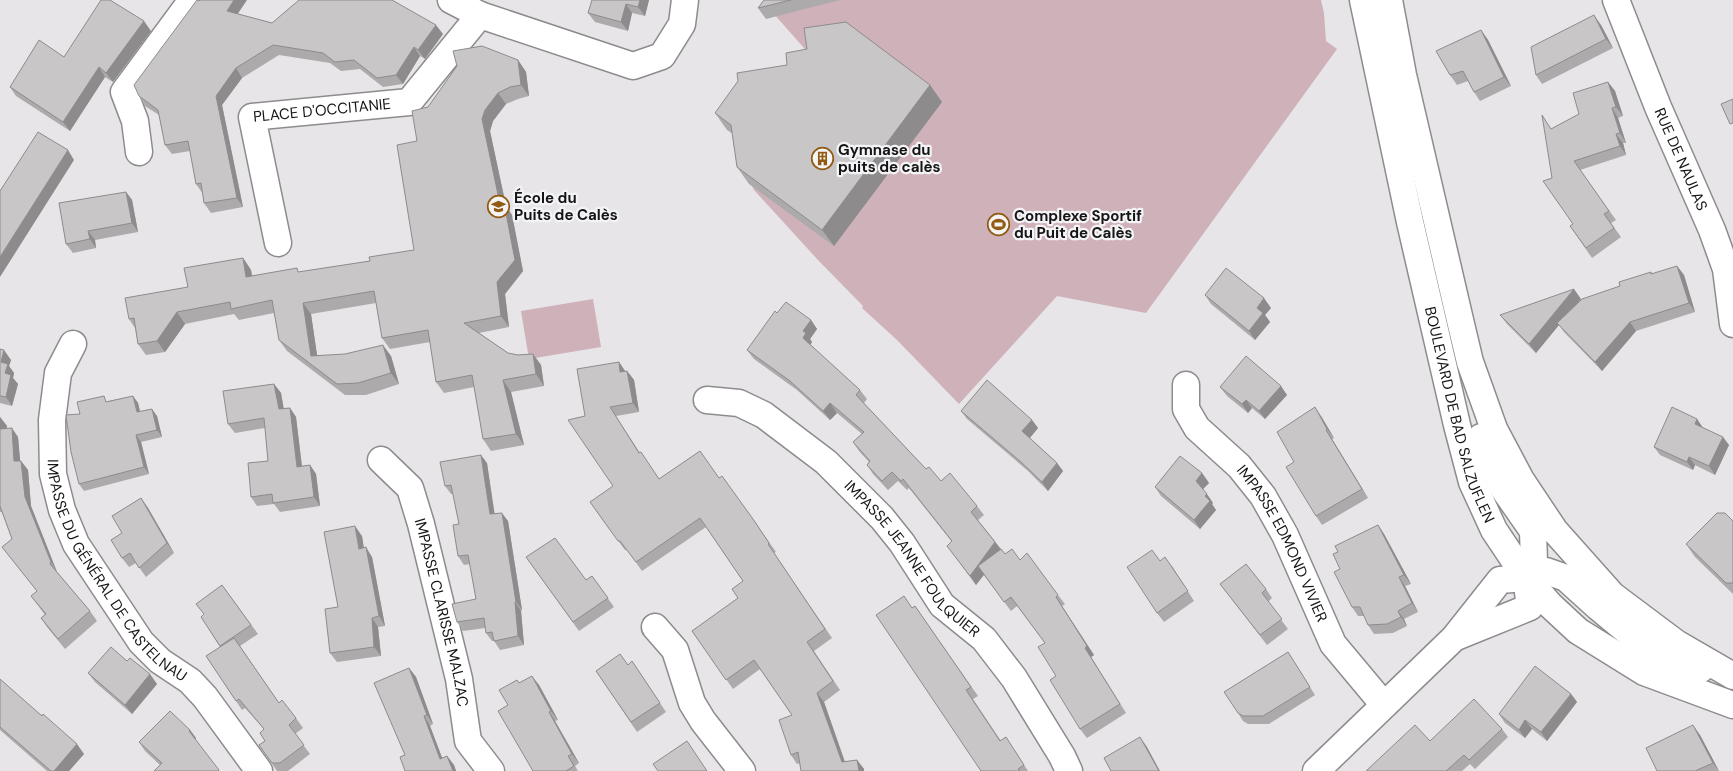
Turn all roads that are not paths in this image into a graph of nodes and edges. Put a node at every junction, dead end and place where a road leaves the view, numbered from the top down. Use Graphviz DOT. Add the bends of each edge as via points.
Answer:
graph roads {
  1 [pos="192,0"];
  2 [pos="450,0"];
  3 [pos="685,0"];
  4 [pos="1363,0"];
  5 [pos="1389,0"];
  6 [pos="1616,0"];
  7 [pos="480,15"];
  8 [pos="139,152"];
  9 [pos="278,243"];
  10 [pos="1733,324"];
  11 [pos="73,344"];
  12 [pos="1470,362"];
  13 [pos="1186,385"];
  14 [pos="707,400"];
  15 [pos="381,460"];
  16 [pos="1526,578"];
  17 [pos="655,627"];
  18 [pos="1733,677"];
  19 [pos="1384,706"];
  20 [pos="1733,706"];
  21 [pos="259,771"];
  22 [pos="491,771"];
  23 [pos="742,771"];
  24 [pos="1069,771"];
  25 [pos="1316,771"];
  1 -- 8 [label="street" via="124,92 135,121"];
  2 -- 7 [label="street"];
  3 -- 7 [label="street" via="682,24 662,56 633,66"];
  4 -- 16 [label="street, BOULEVARD DE BAD SALZUFLEN" via="1410,222 1472,482 1494,530"];
  5 -- 12 [label="street, BOULEVARD DE BAD SALZUFLEN" via="1403,75"];
  6 -- 10 [label="street, RUE DE NAULAS" via="1712,230 1726,269"];
  7 -- 9 [label="street, PLACE D'OCCITANIE" via="409,102 252,117"];
  11 -- 21 [label="street, IMPASSE DU GÉNÉRAL DE CASTELNAU" via="58,373 52,420 53,474 62,510 76,544 141,642 205,697"];
  12 -- 16 [label="street" via="1482,442 1503,488 1532,531 1534,562"];
  12 -- 18 [label="street, BOULEVARD DE BAD SALZUFLEN" via="1494,429 1521,480 1556,531 1612,595 1676,643"];
  13 -- 19 [label="street, IMPASSE EDMOND VIVIER" via="1186,409 1197,428 1239,466 1263,496 1285,535 1333,644"];
  14 -- 24 [label="street, IMPASSE JEANNE FOULQUIER" via="739,403 764,415 826,462 882,518 942,605 984,639 1014,678"];
  15 -- 22 [label="street, IMPASSE CLARISSE MALZAC" via="410,488 458,679 468,741"];
  16 -- 18 [label="street" via="1546,571 1566,578 1657,656"];
  16 -- 19 [label="street" via="1500,580 1454,638"];
  16 -- 20 [label="street, BOULEVARD DE BAD SALZUFLEN" via="1578,631 1606,650 1644,672"];
  17 -- 23 [label="street" via="675,650 692,703"];
  19 -- 25 [label="street"];
}
